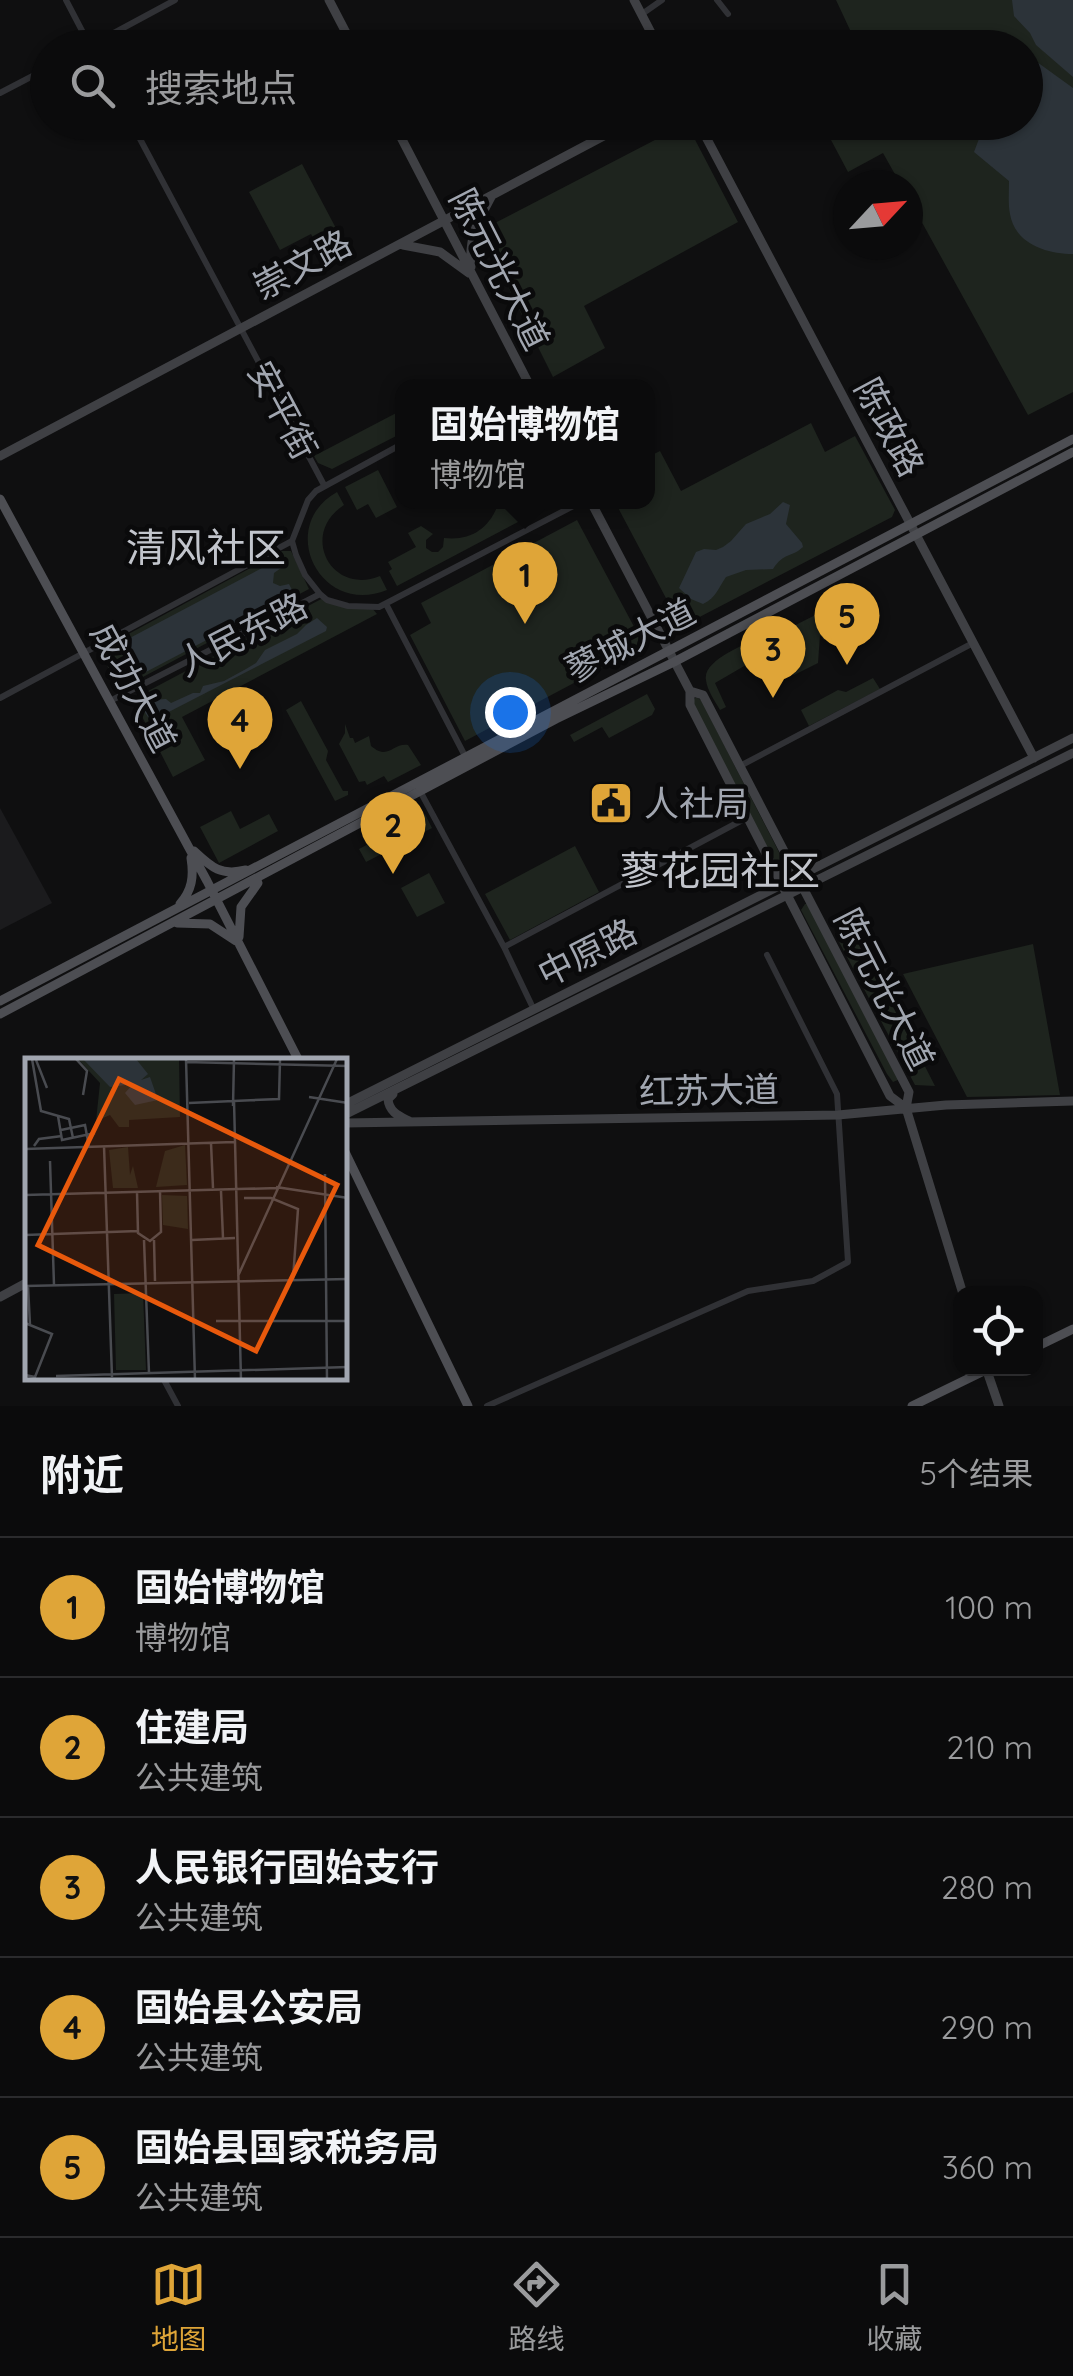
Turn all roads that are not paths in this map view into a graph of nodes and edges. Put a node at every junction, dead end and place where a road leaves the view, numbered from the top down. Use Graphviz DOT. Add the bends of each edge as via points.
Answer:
graph roads {
  1 [pos="66,0"];
  2 [pos="175,0"];
  3 [pos="329,0"];
  4 [pos="634,0"];
  5 [pos="662,0"];
  6 [pos="717,0"];
  7 [pos="642,14"];
  8 [pos="728,14"];
  9 [pos="81,30"];
  10 [pos="120,30"];
  11 [pos="345,30"];
  12 [pos="650,30"];
  13 [pos="30,77"];
  14 [pos="0,93"];
  15 [pos="140,140"];
  16 [pos="402,140"];
  17 [pos="596,140"];
  18 [pos="707,140"];
  19 [pos="491,196"];
  20 [pos="444,220"];
  21 [pos="398,245"];
  22 [pos="472,274"];
  23 [pos="240,328"];
  24 [pos="525,379"];
  25 [pos="1073,439"];
  26 [pos="395,448"];
  27 [pos="1073,452"];
  28 [pos="0,456"];
  29 [pos="324,485"];
  30 [pos="0,499"];
  31 [pos="568,509"];
  32 [pos="595,509"];
  33 [pos="913,530"];
  34 [pos="292,541"];
  35 [pos="320,594"];
  36 [pos="386,604"];
  37 [pos="973,642"];
  38 [pos="84,653"];
  39 [pos="671,657"];
  40 [pos="690,691"];
  41 [pos="0,698"];
  42 [pos="110,702"];
  43 [pos="1073,738"];
  44 [pos="1073,752"];
  45 [pos="466,756"];
  46 [pos="1034,758"];
  47 [pos="740,766"];
  48 [pos="420,791"];
  49 [pos="748,817"];
  50 [pos="188,846"];
  51 [pos="261,872"];
  52 [pos="797,876"];
  53 [pos="802,887"];
  54 [pos="784,890"];
  55 [pos="215,896"];
  56 [pos="174,910"];
  57 [pos="174,923"];
  58 [pos="240,944"];
  59 [pos="504,947"];
  60 [pos="767,955"];
  61 [pos="0,1001"];
  62 [pos="534,1010"];
  63 [pos="0,1014"];
  64 [pos="297,1058"];
  65 [pos="397,1090"];
  66 [pos="1073,1101"];
  67 [pos="348,1108"];
  68 [pos="906,1108"];
  69 [pos="348,1113"];
  70 [pos="838,1115"];
  71 [pos="412,1122"];
  72 [pos="348,1123"];
  73 [pos="348,1158"];
  74 [pos="25,1284"];
  75 [pos="960,1286"];
  76 [pos="0,1297"];
  77 [pos="1073,1328"];
  78 [pos="1043,1343"];
  79 [pos="973,1376"];
  80 [pos="989,1376"];
  81 [pos="165,1381"];
  82 [pos="178,1406"];
  83 [pos="468,1406"];
  84 [pos="487,1406"];
  85 [pos="912,1406"];
  86 [pos="999,1406"];
  1 -- 9 [label="street"];
  2 -- 10 [label="street"];
  3 -- 11 [label="main road"];
  4 -- 7 [label="main road"];
  5 -- 7 [label="street"];
  6 -- 8 [label="street"];
  7 -- 12 [label="main road"];
  13 -- 14 [label="street"];
  15 -- 23 [label="street, 安平街"];
  16 -- 20 [label="main road, 陈元光大道"];
  17 -- 19 [label="main road, 崇文路"];
  18 -- 33 [label="main road, 陈政路"];
  19 -- 20 [label="main road, 崇文路"];
  19 -- 22 [label="main road" via="474,225"];
  20 -- 21 [label="main road, 崇文路"];
  20 -- 22 [label="main road, 陈元光大道"];
  21 -- 22 [label="main road" via="440,252"];
  21 -- 23 [label="main road, 崇文路"];
  22 -- 24 [label="main road, 陈元光大道"];
  23 -- 28 [label="main road, 崇文路"];
  23 -- 29 [label="street, 安平街"];
  25 -- 33 [label="main road, 蓼城大道"];
  26 -- 29 [label="street"];
  27 -- 33 [label="main road, 蓼城大道"];
  29 -- 34 [label="street" via="308,500"];
  30 -- 38 [label="main road, 成功大道"];
  31 -- 36 [label="street"];
  32 -- 39 [label="main road, 陈元光大道"];
  33 -- 37 [label="main road, 陈政路"];
  33 -- 39 [label="main road, 蓼城大道"];
  34 -- 35 [label="street"];
  34 -- 38 [label="street"];
  35 -- 36 [label="street" via="348,606"];
  35 -- 42 [label="street, 人民东路"];
  36 -- 45 [label="street"];
  37 -- 46 [label="main road, 陈政路"];
  37 -- 47 [label="street"];
  38 -- 41 [label="street"];
  38 -- 42 [label="main road, 成功大道"];
  39 -- 40 [label="main road, 陈元光大道"];
  39 -- 45 [label="main road, 蓼城大道"];
  39 -- 48 [label="main road, 蓼城大道"];
  40 -- 47 [label="main road, 陈元光大道" via="703,695"];
  40 -- 49 [label="main road, 陈元光大道" via="690,705"];
  42 -- 50 [label="main road, 成功大道"];
  43 -- 46 [label="main road, 中原路"];
  44 -- 53 [label="main road, 中原路"];
  45 -- 51 [label="main road, 蓼城大道"];
  46 -- 52 [label="main road, 中原路"];
  47 -- 52 [label="main road, 陈元光大道"];
  48 -- 51 [label="main road, 蓼城大道"];
  48 -- 59 [label="street"];
  49 -- 54 [label="main road, 陈元光大道"];
  49 -- 59 [label="street"];
  50 -- 51 [label="main road" via="222,872"];
  50 -- 55 [label="main road, 成功大道"];
  50 -- 56 [label="main road" via="192,882"];
  51 -- 55 [label="main road, 蓼城大道"];
  51 -- 58 [label="main road" via="241,908"];
  52 -- 53 [label="main road, 陈元光大道"];
  52 -- 54 [label="main road, 中原路"];
  53 -- 54 [label="main road, 中原路"];
  53 -- 68 [label="main road, 陈元光大道" via="909,1092"];
  54 -- 62 [label="main road, 中原路"];
  54 -- 65 [label="main road, 中原路"];
  54 -- 68 [label="main road, 陈元光大道" via="890,1096"];
  55 -- 56 [label="main road, 蓼城大道"];
  55 -- 57 [label="main road, 蓼城大道"];
  55 -- 58 [label="main road, 成功大道"];
  56 -- 61 [label="main road, 蓼城大道"];
  57 -- 58 [label="main road" via="210,924"];
  57 -- 63 [label="main road, 蓼城大道"];
  58 -- 64 [label="main road, 成功大道"];
  59 -- 62 [label="street"];
  60 -- 70 [label="street" via="838,1094"];
  62 -- 67 [label="main road, 中原路"];
  65 -- 69 [label="main road, 中原路"];
  65 -- 71 [label="main road" via="388,1104"];
  66 -- 68 [label="main road, 红苏大道"];
  68 -- 70 [label="main road, 红苏大道"];
  68 -- 75 [label="main road, 陈元光大道"];
  70 -- 71 [label="main road, 红苏大道"];
  70 -- 84 [label="street" via="848,1262 813,1281 748,1291"];
  71 -- 72 [label="main road, 红苏大道"];
  73 -- 83 [label="main road"];
  74 -- 76 [label="main road"];
  77 -- 78 [label="main road"];
  79 -- 85 [label="main road"];
  80 -- 86 [label="main road"];
  81 -- 82 [label="street"];
}
